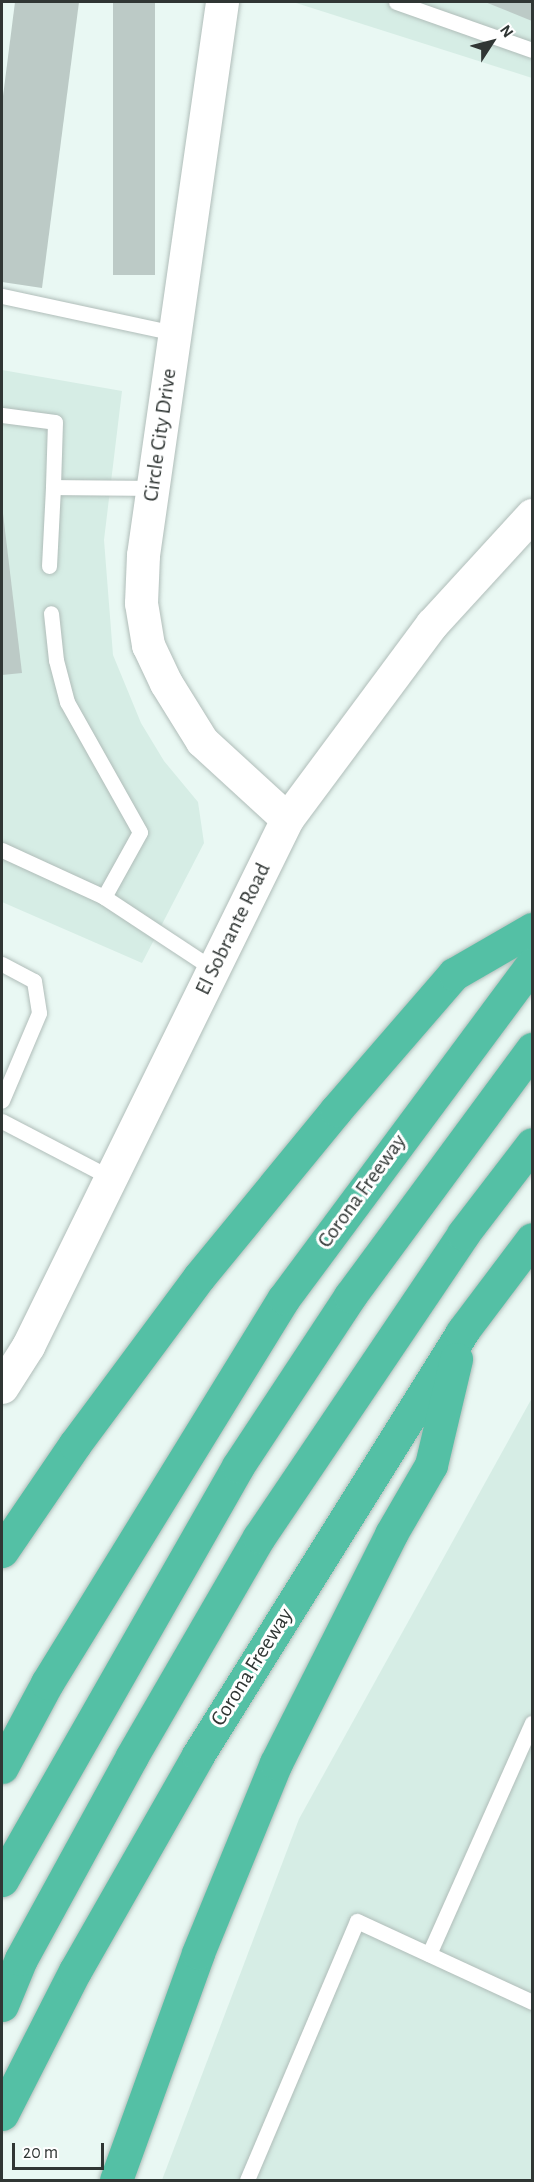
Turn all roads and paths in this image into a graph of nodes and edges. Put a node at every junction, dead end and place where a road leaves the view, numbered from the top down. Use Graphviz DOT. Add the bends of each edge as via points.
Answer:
graph roads {
  1 [pos="222,2"];
  2 [pos="396,2"];
  3 [pos="532,50"];
  4 [pos="2,296"];
  5 [pos="174,333"];
  6 [pos="2,415"];
  7 [pos="53,487"];
  8 [pos="152,488"];
  9 [pos="532,515"];
  10 [pos="49,566"];
  11 [pos="51,613"];
  12 [pos="287,819"];
  13 [pos="2,850"];
  14 [pos="104,897"];
  15 [pos="532,929"];
  16 [pos="2,964"];
  17 [pos="532,964"];
  18 [pos="213,969"];
  19 [pos="532,1049"];
  20 [pos="2,1100"];
  21 [pos="2,1121"];
  22 [pos="532,1144"];
  23 [pos="111,1178"];
  24 [pos="532,1239"];
  25 [pos="462,1332"];
  26 [pos="4,1378"];
  27 [pos="2,1551"];
  28 [pos="532,1723"];
  29 [pos="2,1767"];
  30 [pos="2,1880"];
  31 [pos="429,1954"];
  32 [pos="532,2002"];
  33 [pos="2,2005"];
  34 [pos="2,2114"];
  35 [pos="116,2181"];
  36 [pos="247,2181"];
  1 -- 5 [label="street, Circle City Drive"];
  2 -- 3 [label="lane"];
  4 -- 5 [label="lane"];
  5 -- 8 [label="street, Circle City Drive"];
  6 -- 7 [label="lane" via="55,422"];
  7 -- 8 [label="lane"];
  7 -- 10 [label="lane"];
  8 -- 12 [label="street, Circle City Drive" via="141,593 148,645 202,741"];
  9 -- 12 [label="street, El Sobrante Road" via="432,624"];
  11 -- 14 [label="lane" via="56,660 68,702 140,832"];
  12 -- 18 [label="street, El Sobrante Road"];
  13 -- 14 [label="lane"];
  14 -- 18 [label="lane"];
  15 -- 27 [label="highway" via="454,974 336,1110 199,1277 75,1444"];
  16 -- 20 [label="lane" via="34,981 39,1013"];
  17 -- 29 [label="highway, Corona Freeway" via="284,1298 47,1683"];
  18 -- 23 [label="street, El Sobrante Road"];
  19 -- 30 [label="highway" via="350,1296 238,1466"];
  21 -- 23 [label="lane"];
  22 -- 33 [label="highway" via="463,1234 259,1537 132,1755 21,1959"];
  23 -- 26 [label="street, El Sobrante Road" via="28,1346"];
  24 -- 25 [label="highway, Corona Freeway"];
  25 -- 34 [label="highway, Corona Freeway" via="198,1755 75,1971"];
  25 -- 35 [label="highway" via="431,1465 391,1534 276,1763 198,1953"];
  28 -- 31 [label="lane"];
  31 -- 32 [label="lane"];
  31 -- 36 [label="lane" via="357,1921"];
}
